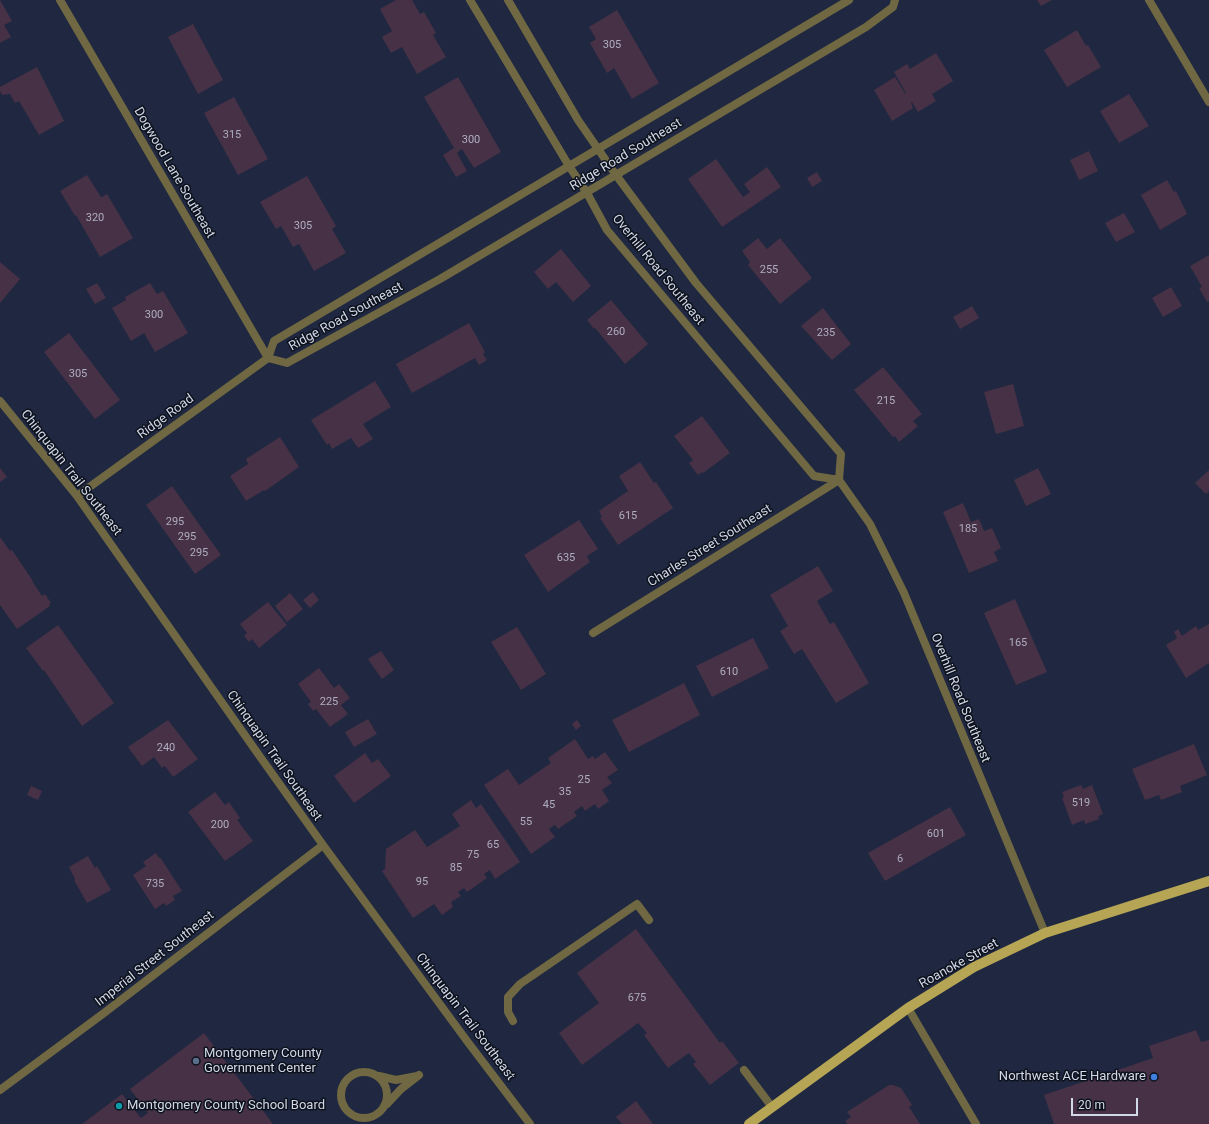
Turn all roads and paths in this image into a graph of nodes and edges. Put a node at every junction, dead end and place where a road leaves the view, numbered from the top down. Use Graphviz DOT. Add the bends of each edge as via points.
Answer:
graph roads {
  1 [pos="60,0"];
  2 [pos="470,0"];
  3 [pos="508,0"];
  4 [pos="849,0"];
  5 [pos="895,0"];
  6 [pos="1149,0"];
  7 [pos="1209,102"];
  8 [pos="598,149"];
  9 [pos="569,166"];
  10 [pos="616,175"];
  11 [pos="587,193"];
  12 [pos="268,358"];
  13 [pos="0,401"];
  14 [pos="839,480"];
  15 [pos="77,496"];
  16 [pos="593,632"];
  17 [pos="323,844"];
  18 [pos="1209,881"];
  19 [pos="649,920"];
  20 [pos="1045,933"];
  21 [pos="908,1008"];
  22 [pos="513,1021"];
  23 [pos="744,1070"];
  24 [pos="378,1076"];
  25 [pos="0,1090"];
  26 [pos="386,1105"];
  27 [pos="772,1108"];
  28 [pos="530,1124"];
  29 [pos="749,1124"];
  30 [pos="976,1124"];
  1 -- 12 [label="street, Dogwood Lane Southeast"];
  2 -- 9 [label="street, Overhill Road Southeast"];
  3 -- 8 [label="street, Overhill Road Southeast" via="578,120"];
  4 -- 8 [label="street, Ridge Road Southeast"];
  5 -- 10 [label="street, Ridge Road Southeast" via="893,7 866,27"];
  6 -- 7 [label="street"];
  8 -- 9 [label="street, Ridge Road Southeast"];
  8 -- 10 [label="street, Overhill Road Southeast"];
  9 -- 11 [label="street, Overhill Road Southeast"];
  9 -- 12 [label="street, Ridge Road Southeast" via="274,341"];
  10 -- 11 [label="street, Ridge Road Southeast"];
  10 -- 14 [label="street, Overhill Road Southeast" via="696,282 840,454"];
  11 -- 12 [label="street, Ridge Road Southeast" via="440,279 287,363"];
  11 -- 14 [label="street, Overhill Road Southeast" via="607,230 814,476"];
  12 -- 15 [label="street, Ridge Road"];
  13 -- 15 [label="street, Chinquapin Trail Southeast"];
  14 -- 16 [label="street, Charles Street Southeast"];
  14 -- 20 [label="street, Overhill Road Southeast" via="870,524 904,593"];
  15 -- 17 [label="street, Chinquapin Trail Southeast"];
  17 -- 25 [label="street, Imperial Street Southeast"];
  17 -- 28 [label="street, Chinquapin Trail Southeast" via="466,1041"];
  18 -- 20 [label="main road, Roanoke Street"];
  19 -- 22 [label="street" via="637,904 520,984 508,997 508,1012"];
  20 -- 21 [label="main road, Roanoke Street" via="974,967"];
  21 -- 27 [label="main road, Roanoke Street"];
  21 -- 30 [label="street"];
  23 -- 27 [label="street"];
  24 -- 26 [label="street" via="384,1081 387,1089"];
  24 -- 26 [label="street" via="396,1080 419,1075"];
  24 -- 26 [label="street" via="370,1072 351,1075 344,1082 342,1101 346,1110 354,1116 363,1118 372,1117"];
  27 -- 29 [label="main road, Roanoke Street"];
}
